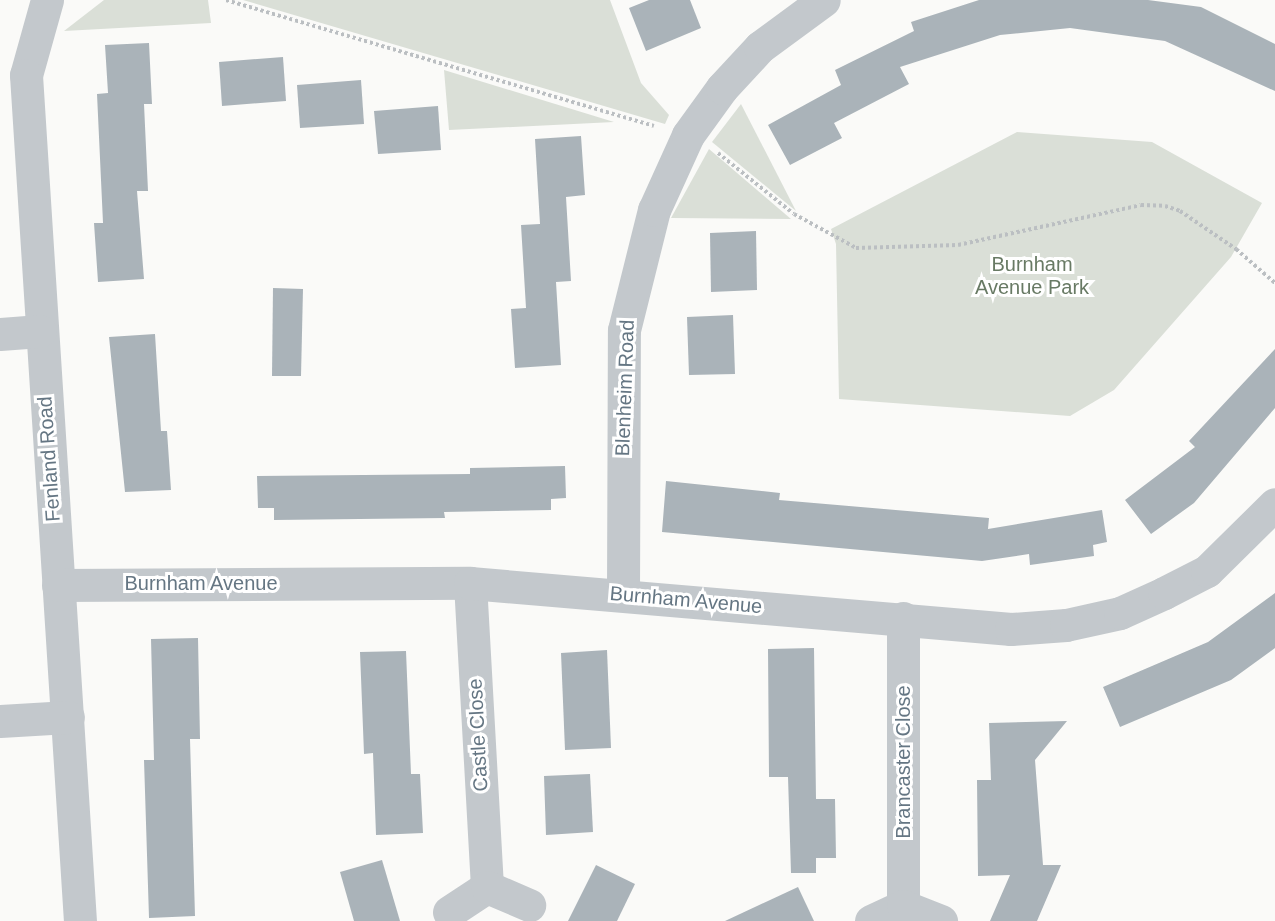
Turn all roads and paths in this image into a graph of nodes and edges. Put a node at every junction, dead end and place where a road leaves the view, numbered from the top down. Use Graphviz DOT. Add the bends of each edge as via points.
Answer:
graph roads {
  1 [pos="47,0"];
  2 [pos="226,0"];
  3 [pos="824,0"];
  4 [pos="688,135"];
  5 [pos="1275,283"];
  6 [pos="40,331"];
  7 [pos="0,334"];
  8 [pos="1275,504"];
  9 [pos="470,583"];
  10 [pos="58,585"];
  11 [pos="623,594"];
  12 [pos="903,618"];
  13 [pos="68,717"];
  14 [pos="0,721"];
  15 [pos="487,887"];
  16 [pos="529,905"];
  17 [pos="903,906"];
  18 [pos="449,912"];
  19 [pos="80,921"];
  20 [pos="871,921"];
  21 [pos="941,921"];
  1 -- 6 [label="street, Fenland Road" via="26,75"];
  2 -- 4 [label="path"];
  3 -- 4 [label="street, Blenheim Road" via="760,46 722,88"];
  4 -- 5 [label="path" via="708,145 794,214 856,248 958,245 1141,205 1165,206 1217,236"];
  4 -- 11 [label="street, Blenheim Road" via="654,210 624,330"];
  6 -- 7 [label="street"];
  6 -- 10 [label="street, Fenland Road"];
  8 -- 12 [label="street, Burnham Avenue" via="1207,572 1120,613 1066,625 1011,629"];
  9 -- 10 [label="street, Burnham Avenue"];
  9 -- 11 [label="street, Burnham Avenue"];
  9 -- 15 [label="street, Castle Close"];
  10 -- 13 [label="street, Fenland Road"];
  11 -- 12 [label="street, Burnham Avenue"];
  12 -- 17 [label="street, Brancaster Close"];
  13 -- 14 [label="street"];
  13 -- 19 [label="street, Fenland Road"];
  15 -- 16 [label="street"];
  15 -- 18 [label="street"];
  17 -- 20 [label="street"];
  17 -- 21 [label="street"];
}
